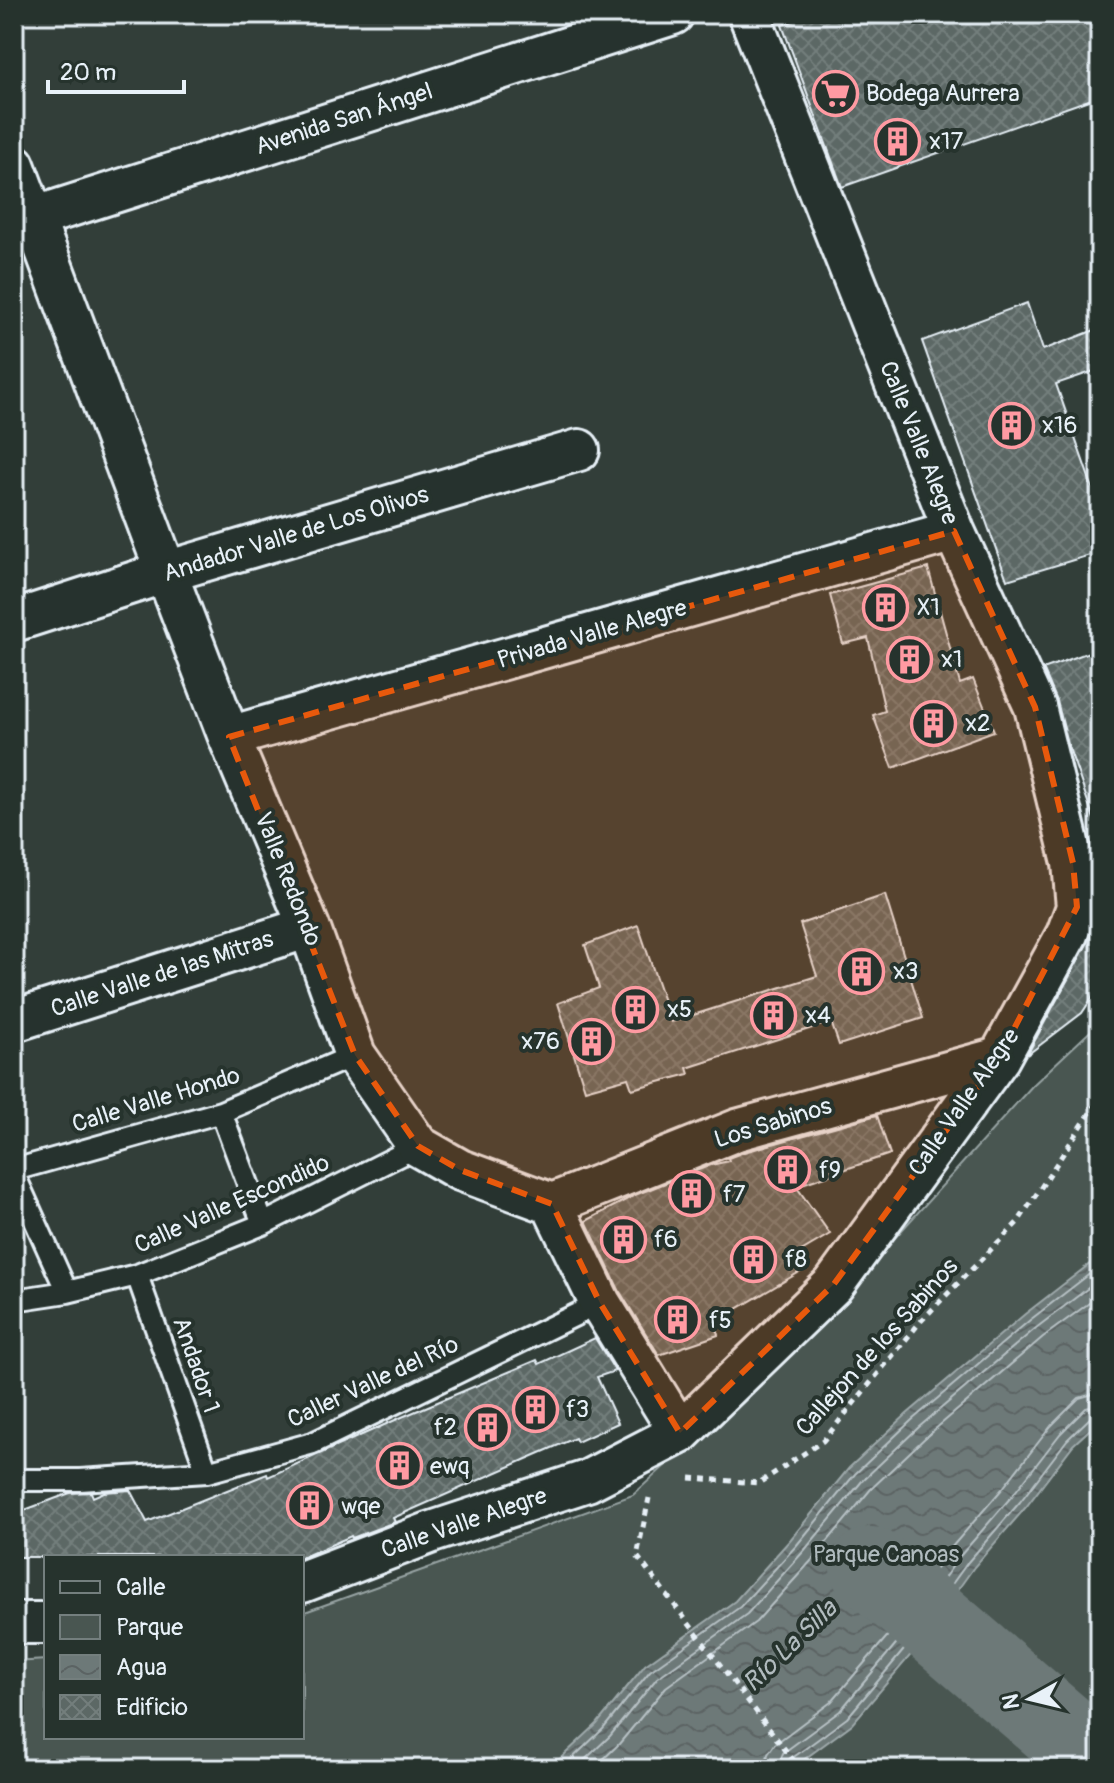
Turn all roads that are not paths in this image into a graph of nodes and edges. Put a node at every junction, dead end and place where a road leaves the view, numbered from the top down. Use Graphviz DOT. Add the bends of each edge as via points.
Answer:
graph roads {
  1 [pos="673,14"];
  2 [pos="749,14"];
  3 [pos="14,165"];
  4 [pos="24,221"];
  5 [pos="579,450"];
  6 [pos="954,531"];
  7 [pos="166,572"];
  8 [pos="14,621"];
  9 [pos="229,737"];
  10 [pos="309,927"];
  11 [pos="14,1021"];
  12 [pos="355,1055"];
  13 [pos="999,1058"];
  14 [pos="221,1112"];
  15 [pos="418,1146"];
  16 [pos="14,1172"];
  17 [pos="552,1204"];
  18 [pos="263,1224"];
  19 [pos="137,1275"];
  20 [pos="67,1292"];
  21 [pos="14,1300"];
  22 [pos="600,1303"];
  23 [pos="680,1433"];
  24 [pos="207,1472"];
  25 [pos="14,1480"];
  26 [pos="304,1581"];
  27 [pos="14,1623"];
  28 [pos="44,1623"];
  1 -- 4 [label="street, Avenida San Ángel"];
  2 -- 6 [label="street, Calle Valle Alegre"];
  3 -- 4 [label="street, Valle Redondo"];
  4 -- 7 [label="street, Valle Redondo"];
  5 -- 7 [label="street, Andador Valle de Los Olivos"];
  6 -- 9 [label="street, Privada Valle Alegre"];
  6 -- 13 [label="street, Calle Valle Alegre" via="1035,707 1073,863 1077,907"];
  7 -- 8 [label="street, Andador Valle de Los Olivos"];
  7 -- 9 [label="street, Valle Redondo"];
  9 -- 10 [label="street, Valle Redondo"];
  10 -- 11 [label="street, Calle Valle de las Mitras"];
  10 -- 12 [label="street, Valle Redondo"];
  12 -- 14 [label="lane, Calle Valle Hondo"];
  12 -- 15 [label="street, Valle Redondo"];
  13 -- 17 [label="street, Los Sabinos" via="737,1130"];
  13 -- 23 [label="street, Calle Valle Alegre" via="834,1284"];
  14 -- 16 [label="lane, Calle Valle Hondo"];
  14 -- 18 [label="lane"];
  15 -- 17 [label="street, Valle Redondo" via="460,1170"];
  15 -- 18 [label="lane, Calle Valle Escondido"];
  16 -- 20 [label="lane"];
  17 -- 22 [label="street"];
  18 -- 19 [label="lane, Calle Valle Escondido"];
  19 -- 20 [label="lane, Calle Valle Escondido"];
  19 -- 24 [label="lane, Andador 1"];
  20 -- 21 [label="lane, Calle Valle Escondido"];
  22 -- 23 [label="street"];
  22 -- 24 [label="lane, Caller Valle del Río" via="313,1443"];
  23 -- 26 [label="street, Calle Valle Alegre" via="587,1481"];
  24 -- 25 [label="lane, Caller Valle del Río"];
  27 -- 28 [label="street"];
}
